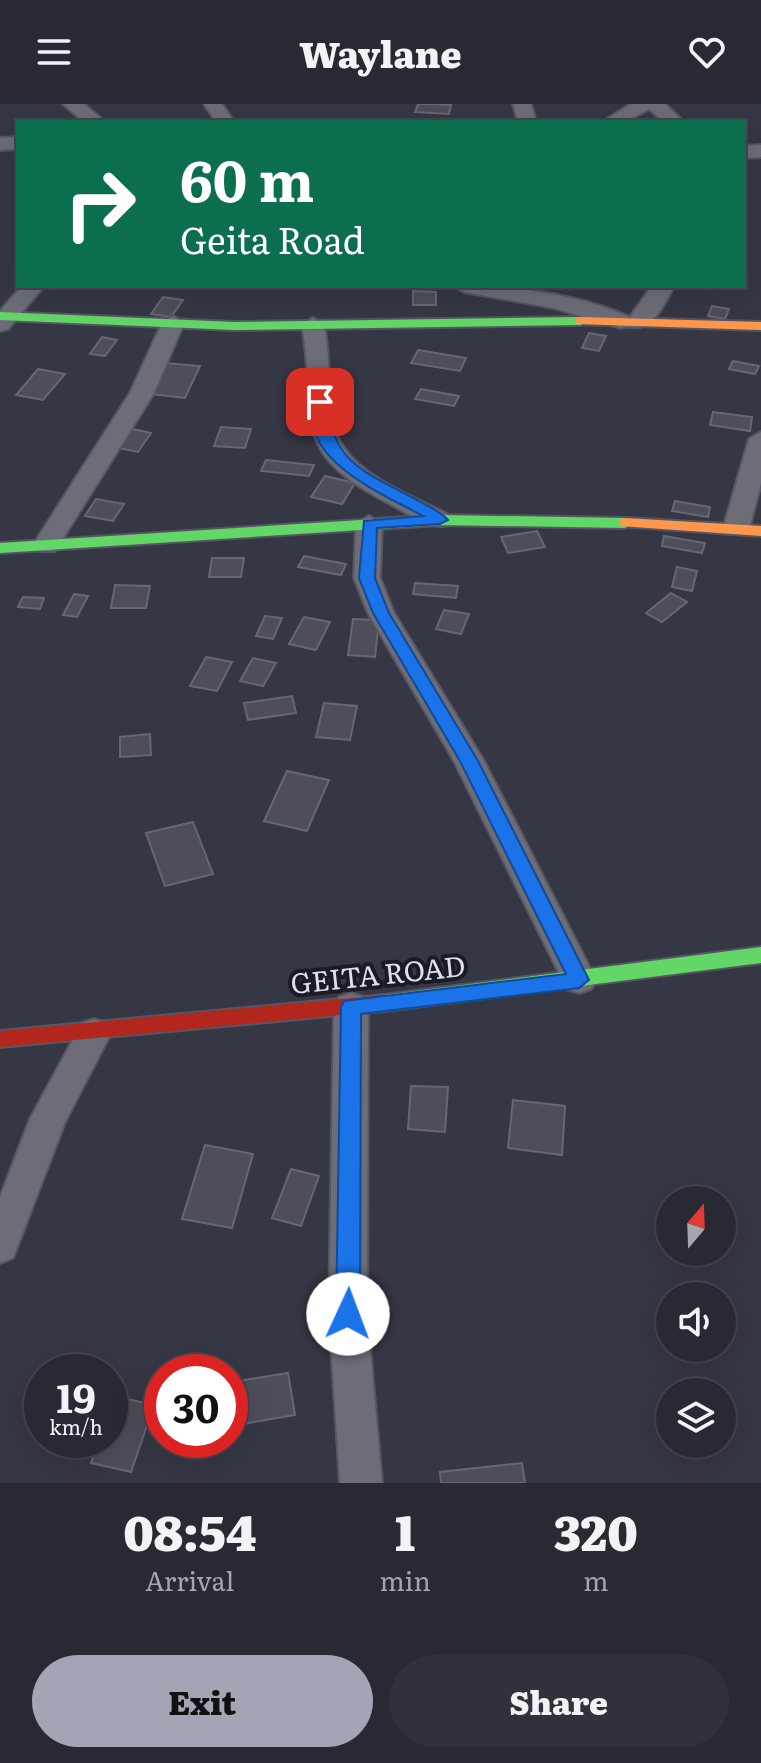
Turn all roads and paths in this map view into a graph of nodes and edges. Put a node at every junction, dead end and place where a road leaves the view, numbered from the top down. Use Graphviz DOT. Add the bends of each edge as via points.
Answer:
graph roads {
  1 [pos="72,104"];
  2 [pos="645,104"];
  3 [pos="654,104"];
  4 [pos="93,120"];
  5 [pos="615,120"];
  6 [pos="673,120"];
  7 [pos="31,288"];
  8 [pos="662,288"];
  9 [pos="494,289"];
  10 [pos="3,319"];
  11 [pos="630,321"];
  12 [pos="173,323"];
  13 [pos="313,325"];
  14 [pos="761,326"];
  15 [pos="761,439"];
  16 [pos="440,520"];
  17 [pos="369,524"];
  18 [pos="748,530"];
  19 [pos="46,545"];
  20 [pos="0,548"];
  21 [pos="761,955"];
  22 [pos="579,980"];
  23 [pos="351,1007"];
  24 [pos="94,1033"];
  25 [pos="0,1039"];
  26 [pos="0,1246"];
  27 [pos="361,1483"];
  1 -- 4 [label="street"];
  2 -- 5 [label="street"];
  3 -- 6 [label="street"];
  7 -- 10 [label="street"];
  8 -- 11 [label="street" via="656,301"];
  9 -- 11 [label="street"];
  10 -- 12 [label="main road"];
  11 -- 13 [label="main road" via="436,319"];
  11 -- 14 [label="main road"];
  12 -- 13 [label="main road"];
  12 -- 19 [label="street" via="142,393"];
  13 -- 16 [label="street" via="322,426 333,452 358,473"];
  15 -- 18 [label="street"];
  16 -- 17 [label="main road"];
  16 -- 18 [label="main road"];
  17 -- 19 [label="main road"];
  17 -- 22 [label="street" via="367,578 381,613 469,761"];
  19 -- 20 [label="main road"];
  21 -- 22 [label="main road, GEITA ROAD"];
  22 -- 23 [label="main road, GEITA ROAD"];
  23 -- 24 [label="main road, GEITA ROAD"];
  23 -- 27 [label="street" via="348,1314"];
  24 -- 25 [label="main road, GEITA ROAD"];
  24 -- 26 [label="street" via="48,1119"];
}
